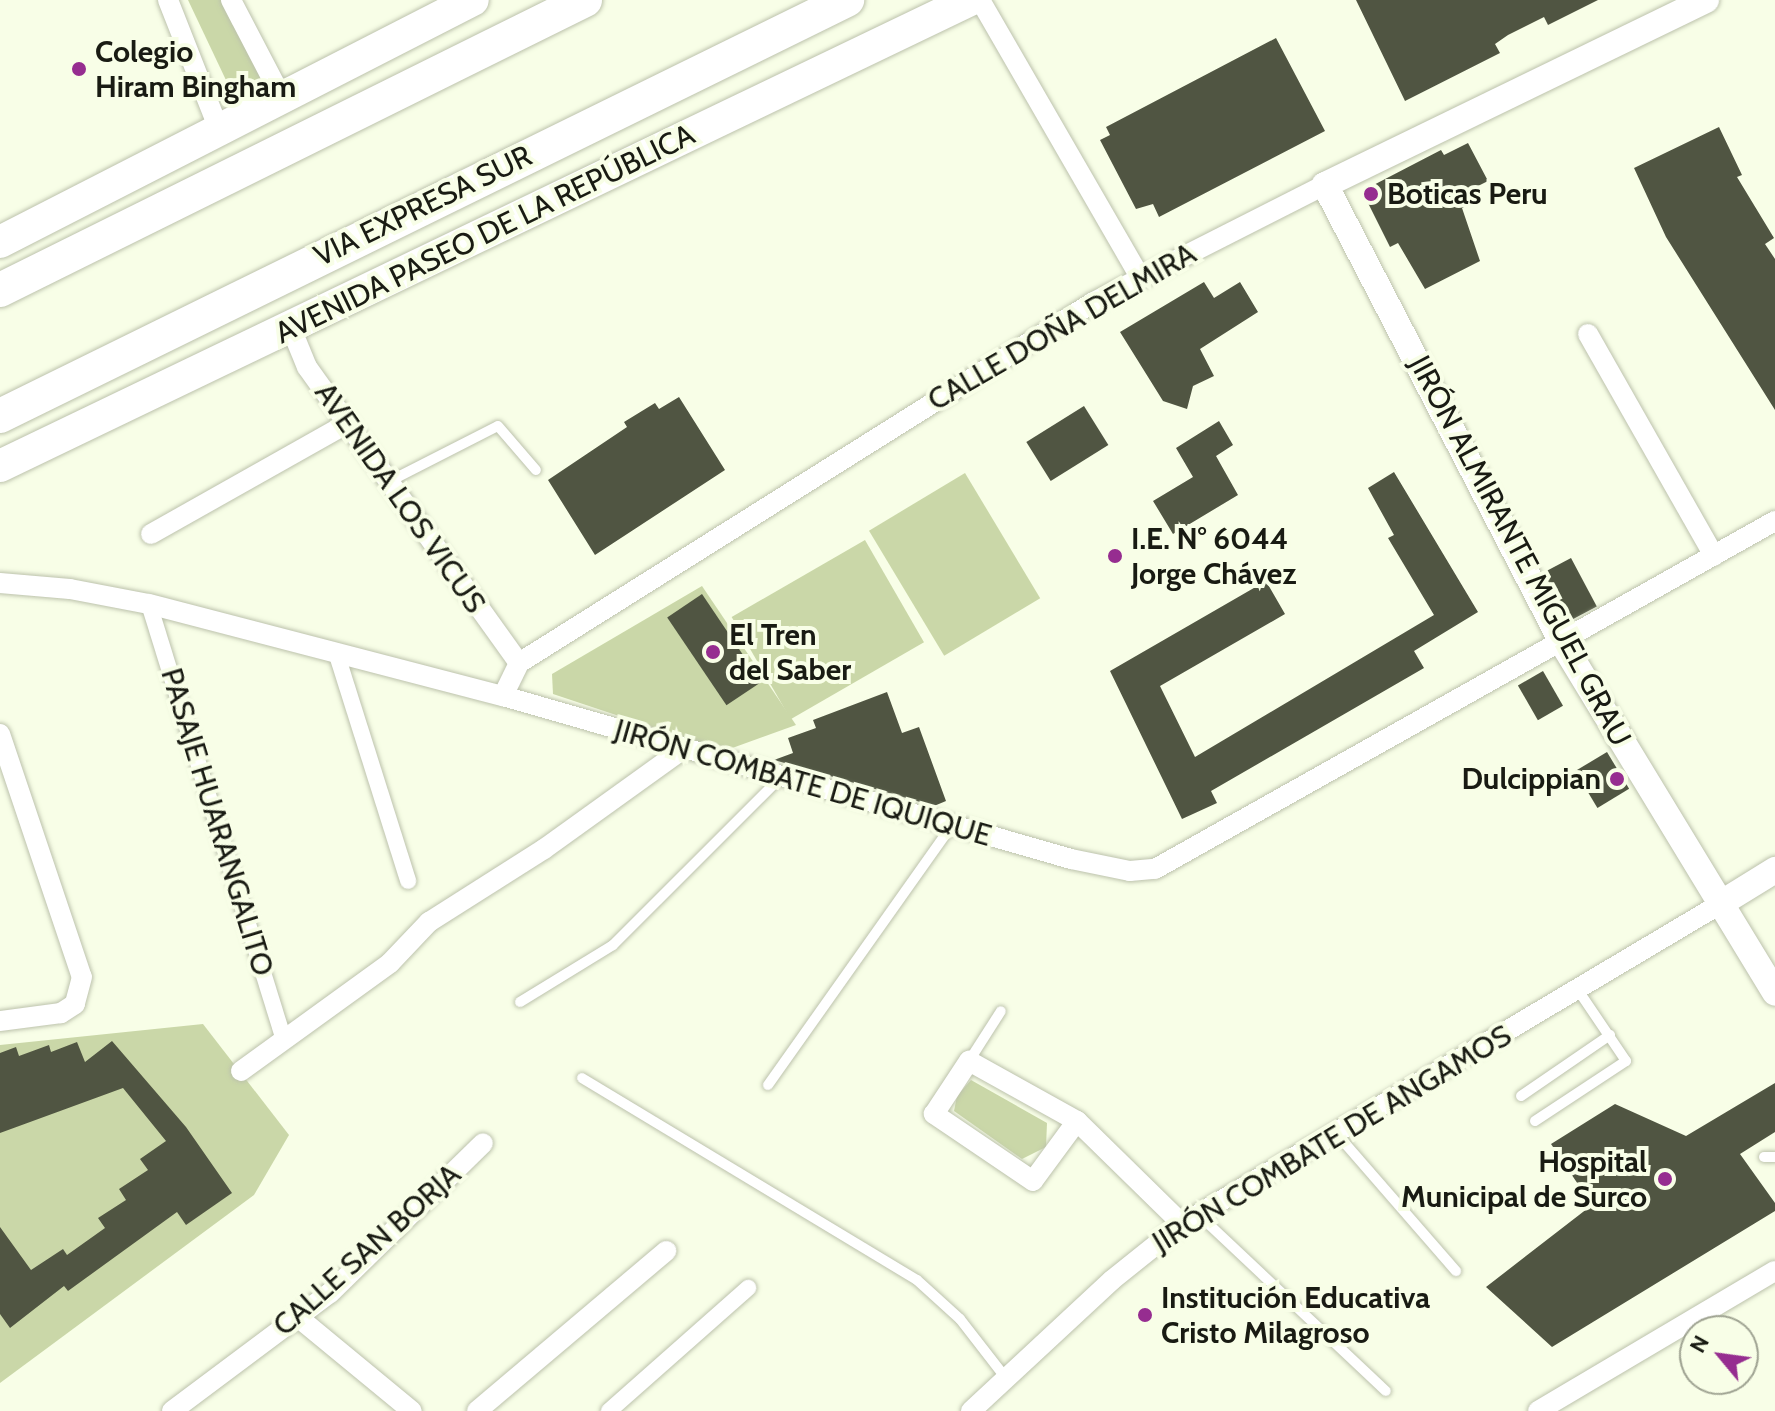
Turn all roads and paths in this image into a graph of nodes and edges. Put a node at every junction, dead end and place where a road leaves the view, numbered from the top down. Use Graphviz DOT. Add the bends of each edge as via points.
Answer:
graph roads {
  1 [pos="168,0"];
  2 [pos="231,0"];
  3 [pos="473,0"];
  4 [pos="585,0"];
  5 [pos="847,0"];
  6 [pos="970,0"];
  7 [pos="980,0"];
  8 [pos="1706,0"];
  9 [pos="283,100"];
  10 [pos="220,132"];
  11 [pos="1325,185"];
  12 [pos="0,242"];
  13 [pos="1139,275"];
  14 [pos="0,290"];
  15 [pos="291,328"];
  16 [pos="1588,334"];
  17 [pos="51,393"];
  18 [pos="0,416"];
  19 [pos="346,424"];
  20 [pos="0,429"];
  21 [pos="0,466"];
  22 [pos="536,470"];
  23 [pos="388,482"];
  24 [pos="1775,521"];
  25 [pos="151,534"];
  26 [pos="1714,556"];
  27 [pos="0,583"];
  28 [pos="149,604"];
  29 [pos="1563,644"];
  30 [pos="336,652"];
  31 [pos="519,663"];
  32 [pos="503,696"];
  33 [pos="0,734"];
  34 [pos="683,749"];
  35 [pos="781,777"];
  36 [pos="952,825"];
  37 [pos="1775,870"];
  38 [pos="408,881"];
  39 [pos="1720,904"];
  40 [pos="1578,990"];
  41 [pos="1775,993"];
  42 [pos="520,1002"];
  43 [pos="1001,1011"];
  44 [pos="0,1021"];
  45 [pos="1610,1035"];
  46 [pos="284,1039"];
  47 [pos="969,1061"];
  48 [pos="241,1071"];
  49 [pos="582,1078"];
  50 [pos="768,1085"];
  51 [pos="1521,1096"];
  52 [pos="1077,1121"];
  53 [pos="1535,1121"];
  54 [pos="1336,1133"];
  55 [pos="483,1143"];
  56 [pos="1190,1219"];
  57 [pos="666,1251"];
  58 [pos="1456,1271"];
  59 [pos="1775,1271"];
  60 [pos="748,1288"];
  61 [pos="299,1318"];
  62 [pos="1005,1377"];
  63 [pos="1386,1391"];
  64 [pos="172,1411"];
  65 [pos="412,1411"];
  66 [pos="477,1411"];
  67 [pos="609,1411"];
  68 [pos="971,1411"];
  69 [pos="1538,1411"];
  1 -- 10 [label="street"];
  2 -- 9 [label="street"];
  3 -- 9 [label="main road"];
  4 -- 14 [label="highway"];
  5 -- 17 [label="highway, VIA EXPRESA SUR"];
  6 -- 15 [label="main road, AVENIDA PASEO DE LA REPÚBLICA"];
  7 -- 13 [label="street"];
  8 -- 11 [label="street, CALLE DOÑA DELMIRA"];
  9 -- 10 [label="main road"];
  10 -- 12 [label="main road"];
  11 -- 13 [label="street, CALLE DOÑA DELMIRA"];
  11 -- 29 [label="street, JIRÓN ALMIRANTE MIGUEL GRAU"];
  13 -- 31 [label="street, CALLE DOÑA DELMIRA"];
  15 -- 19 [label="street, AVENIDA LOS VICUS" via="307,367"];
  15 -- 21 [label="main road, AVENIDA PASEO DE LA REPÚBLICA"];
  16 -- 26 [label="street"];
  17 -- 18 [label="highway, VIA EXPRESA SUR"];
  17 -- 20 [label="highway"];
  19 -- 23 [label="street, AVENIDA LOS VICUS"];
  19 -- 25 [label="street"];
  22 -- 23 [label="lane" via="498,426"];
  23 -- 31 [label="street, AVENIDA LOS VICUS"];
  24 -- 26 [label="street, JIRÓN COMBATE DE IQUIQUE"];
  26 -- 29 [label="street, JIRÓN COMBATE DE IQUIQUE"];
  27 -- 28 [label="street, JIRÓN COMBATE DE IQUIQUE"];
  28 -- 30 [label="street, JIRÓN COMBATE DE IQUIQUE"];
  28 -- 46 [label="street, PASAJE HUARANGALITO"];
  29 -- 36 [label="street, JIRÓN COMBATE DE IQUIQUE" via="1155,869 1130,871 1079,862"];
  29 -- 39 [label="street, JIRÓN ALMIRANTE MIGUEL GRAU"];
  30 -- 32 [label="street, JIRÓN COMBATE DE IQUIQUE"];
  30 -- 38 [label="street"];
  31 -- 32 [label="street"];
  32 -- 34 [label="street, JIRÓN COMBATE DE IQUIQUE"];
  33 -- 44 [label="street" via="82,977 75,1004 61,1013"];
  34 -- 35 [label="street, JIRÓN COMBATE DE IQUIQUE"];
  34 -- 46 [label="street" via="544,849 429,922 390,963"];
  35 -- 36 [label="street, JIRÓN COMBATE DE IQUIQUE"];
  35 -- 42 [label="lane" via="613,945"];
  36 -- 50 [label="lane"];
  37 -- 39 [label="street"];
  39 -- 40 [label="street, JIRÓN COMBATE DE ANGAMOS"];
  39 -- 41 [label="street, JIRÓN ALMIRANTE MIGUEL GRAU"];
  40 -- 45 [label="lane"];
  40 -- 54 [label="street, JIRÓN COMBATE DE ANGAMOS"];
  43 -- 47 [label="lane"];
  45 -- 51 [label="lane"];
  45 -- 53 [label="lane" via="1625,1055 1623,1066"];
  46 -- 48 [label="street"];
  47 -- 52 [label="street"];
  47 -- 52 [label="street" via="934,1114 1033,1181"];
  49 -- 62 [label="lane" via="917,1280 960,1319"];
  52 -- 56 [label="street"];
  54 -- 56 [label="street, JIRÓN COMBATE DE ANGAMOS"];
  54 -- 58 [label="lane"];
  55 -- 61 [label="street, CALLE SAN BORJA"];
  56 -- 62 [label="street, JIRÓN COMBATE DE ANGAMOS"];
  56 -- 63 [label="lane"];
  57 -- 66 [label="street"];
  59 -- 69 [label="street"];
  60 -- 67 [label="street"];
  61 -- 64 [label="street, CALLE SAN BORJA"];
  61 -- 65 [label="street"];
  62 -- 68 [label="street, JIRÓN COMBATE DE ANGAMOS"];
}
